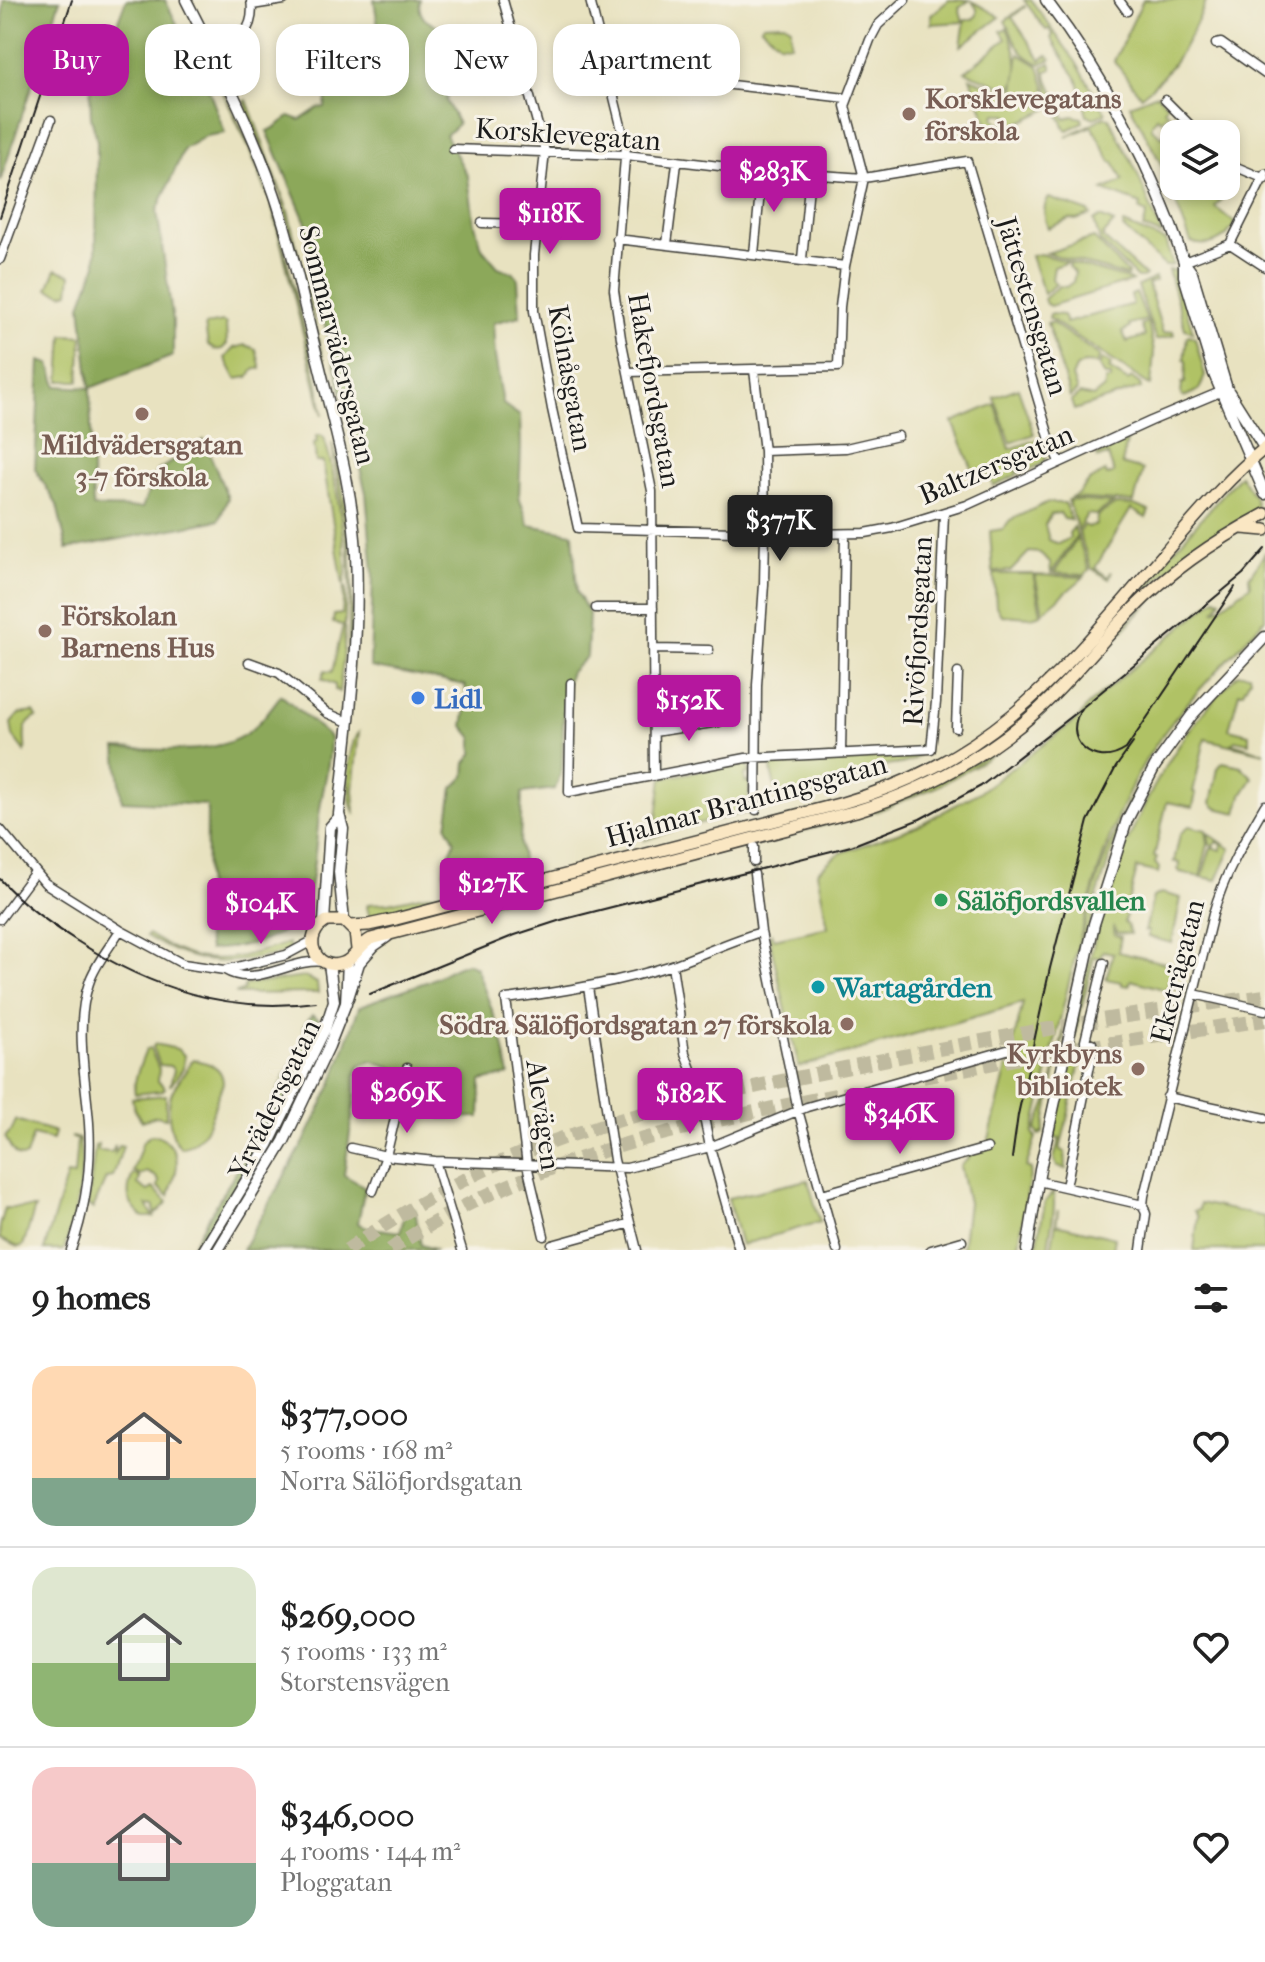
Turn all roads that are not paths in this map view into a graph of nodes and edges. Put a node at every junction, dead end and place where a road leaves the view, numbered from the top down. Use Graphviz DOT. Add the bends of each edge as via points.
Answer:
graph roads {
  1 [pos="186,0"];
  2 [pos="284,0"];
  3 [pos="503,0"];
  4 [pos="590,0"];
  5 [pos="905,0"];
  6 [pos="1046,0"];
  7 [pos="1119,0"];
  8 [pos="252,2"];
  9 [pos="1127,11"];
  10 [pos="199,24"];
  11 [pos="250,24"];
  12 [pos="509,24"];
  13 [pos="596,24"];
  14 [pos="1216,44"];
  15 [pos="1265,74"];
  16 [pos="740,86"];
  17 [pos="233,96"];
  18 [pos="529,96"];
  19 [pos="612,96"];
  20 [pos="846,98"];
  21 [pos="1165,100"];
  22 [pos="51,120"];
  23 [pos="1185,120"];
  24 [pos="453,149"];
  25 [pos="545,151"];
  26 [pos="626,155"];
  27 [pos="967,161"];
  28 [pos="677,163"];
  29 [pos="1240,168"];
  30 [pos="762,171"];
  31 [pos="810,175"];
  32 [pos="1264,177"];
  33 [pos="864,178"];
  34 [pos="482,223"];
  35 [pos="537,224"];
  36 [pos="617,239"];
  37 [pos="667,244"];
  38 [pos="1230,244"];
  39 [pos="754,254"];
  40 [pos="0,259"];
  41 [pos="802,259"];
  42 [pos="1184,262"];
  43 [pos="845,266"];
  44 [pos="1265,267"];
  45 [pos="754,370"];
  46 [pos="628,372"];
  47 [pos="1224,390"];
  48 [pos="898,436"];
  49 [pos="1265,448"];
  50 [pos="764,451"];
  51 [pos="1250,460"];
  52 [pos="1059,462"];
  53 [pos="1265,494"];
  54 [pos="944,514"];
  55 [pos="1265,514"];
  56 [pos="578,528"];
  57 [pos="1238,529"];
  58 [pos="652,530"];
  59 [pos="1265,530"];
  60 [pos="765,532"];
  61 [pos="845,534"];
  62 [pos="596,608"];
  63 [pos="653,608"];
  64 [pos="1265,637"];
  65 [pos="654,649"];
  66 [pos="709,650"];
  67 [pos="249,662"];
  68 [pos="958,673"];
  69 [pos="571,683"];
  70 [pos="712,687"];
  71 [pos="655,693"];
  72 [pos="936,701"];
  73 [pos="957,702"];
  74 [pos="348,722"];
  75 [pos="719,722"];
  76 [pos="956,728"];
  77 [pos="654,732"];
  78 [pos="841,753"];
  79 [pos="757,757"];
  80 [pos="654,776"];
  81 [pos="1265,805"];
  82 [pos="756,810"];
  83 [pos="339,817"];
  84 [pos="0,829"];
  85 [pos="754,847"];
  86 [pos="754,862"];
  87 [pos="35,872"];
  88 [pos="754,874"];
  89 [pos="0,919"];
  90 [pos="324,922"];
  91 [pos="348,924"];
  92 [pos="120,930"];
  93 [pos="761,932"];
  94 [pos="389,936"];
  95 [pos="312,941"];
  96 [pos="357,949"];
  97 [pos="348,961"];
  98 [pos="327,963"];
  99 [pos="1104,963"];
  100 [pos="672,965"];
  101 [pos="225,970"];
  102 [pos="588,987"];
  103 [pos="1194,994"];
  104 [pos="346,1003"];
  105 [pos="1265,1010"];
  106 [pos="1014,1048"];
  107 [pos="407,1068"];
  108 [pos="1167,1097"];
  109 [pos="798,1110"];
  110 [pos="1265,1118"];
  111 [pos="710,1147"];
  112 [pos="351,1148"];
  113 [pos="987,1148"];
  114 [pos="386,1156"];
  115 [pos="435,1161"];
  116 [pos="527,1165"];
  117 [pos="616,1169"];
  118 [pos="1038,1181"];
  119 [pos="1066,1187"];
  120 [pos="373,1191"];
  121 [pos="822,1194"];
  122 [pos="1143,1205"];
  123 [pos="628,1224"];
  124 [pos="544,1236"];
  125 [pos="962,1241"];
  126 [pos="71,1250"];
  127 [pos="204,1250"];
  128 [pos="218,1250"];
  129 [pos="462,1250"];
  130 [pos="554,1250"];
  131 [pos="637,1250"];
  132 [pos="739,1250"];
  133 [pos="837,1250"];
  134 [pos="931,1250"];
  135 [pos="1027,1250"];
  136 [pos="1141,1250"];
  1 -- 10 [label="street, Sommarvädersgatan"];
  2 -- 8 [label="street"];
  3 -- 12 [label="street, Kölnåsgatan"];
  4 -- 13 [label="street, Hakefjordsgatan"];
  5 -- 20 [label="street" via="878,25"];
  6 -- 42 [label="street" via="1121,114 1154,181"];
  7 -- 9 [label="street"];
  8 -- 11 [label="street"];
  14 -- 15 [label="street"];
  16 -- 20 [label="street"];
  17 -- 74 [label="street, Sommarvädersgatan" via="282,216 344,467 357,594"];
  18 -- 25 [label="street, Kölnåsgatan"];
  19 -- 26 [label="street, Hakefjordsgatan"];
  20 -- 33 [label="street"];
  21 -- 23 [label="street"];
  22 -- 40 [label="street"];
  24 -- 25 [label="street, Korsklevegatan"];
  25 -- 26 [label="street, Korsklevegatan"];
  25 -- 35 [label="street, Kölnåsgatan"];
  26 -- 28 [label="street, Korsklevegatan"];
  26 -- 36 [label="street, Hakefjordsgatan"];
  27 -- 33 [label="street, Korsklevegatan"];
  27 -- 52 [label="street, Jättestensgatan"];
  28 -- 30 [label="street, Korsklevegatan"];
  28 -- 37 [label="street"];
  29 -- 32 [label="street"];
  30 -- 31 [label="street, Korsklevegatan"];
  30 -- 39 [label="street"];
  31 -- 33 [label="street, Korsklevegatan"];
  31 -- 41 [label="street"];
  32 -- 38 [label="street"];
  33 -- 43 [label="street"];
  34 -- 35 [label="street"];
  35 -- 56 [label="street, Kölnåsgatan" via="535,321"];
  36 -- 37 [label="street"];
  36 -- 46 [label="street, Hakefjordsgatan" via="614,290"];
  37 -- 39 [label="street"];
  38 -- 42 [label="street"];
  38 -- 44 [label="street"];
  39 -- 41 [label="street"];
  41 -- 43 [label="street"];
  42 -- 47 [label="street" via="1192,273"];
  43 -- 45 [label="street" via="838,367"];
  45 -- 46 [label="street"];
  45 -- 50 [label="street"];
  46 -- 58 [label="street, Hakefjordsgatan" via="650,477"];
  47 -- 49 [label="street"];
  47 -- 51 [label="street"];
  47 -- 52 [label="street, Baltzersgatan"];
  48 -- 50 [label="street" via="846,448"];
  49 -- 51 [label="main road, Hjalmar Brantingsgatan"];
  50 -- 60 [label="street"];
  51 -- 53 [label="street"];
  51 -- 91 [label="main road, Hjalmar Brantingsgatan" via="1045,688 990,734 936,767 839,804 396,919"];
  52 -- 54 [label="street, Baltzersgatan"];
  54 -- 61 [label="street, Baltzersgatan"];
  54 -- 72 [label="street, Rivöfjordsgatan"];
  55 -- 57 [label="main road, Hjalmar Brantingsgatan"];
  56 -- 58 [label="street, Baltzersgatan"];
  57 -- 59 [label="main road"];
  57 -- 94 [label="main road, Hjalmar Brantingsgatan" via="1152,591 1027,720 927,785 841,816"];
  58 -- 60 [label="street, Baltzersgatan"];
  58 -- 63 [label="street, Hakefjordsgatan"];
  60 -- 61 [label="street, Baltzersgatan"];
  60 -- 79 [label="street"];
  61 -- 78 [label="street"];
  62 -- 63 [label="street"];
  63 -- 65 [label="street, Hakefjordsgatan"];
  64 -- 118 [label="street" via="1192,715 1155,766 1127,820 1094,924"];
  65 -- 66 [label="street"];
  65 -- 71 [label="street, Hakefjordsgatan"];
  67 -- 74 [label="street" via="279,673 327,713"];
  68 -- 73 [label="street"];
  69 -- 80 [label="street" via="569,792"];
  70 -- 71 [label="street"];
  71 -- 77 [label="street, Hakefjordsgatan"];
  72 -- 73 [label="street"];
  72 -- 78 [label="street, Rivöfjordsgatan" via="931,749"];
  73 -- 76 [label="street"];
  74 -- 83 [label="street, Sommarvädersgatan"];
  75 -- 77 [label="street"];
  77 -- 80 [label="street, Hakefjordsgatan"];
  78 -- 79 [label="street"];
  79 -- 80 [label="street"];
  79 -- 82 [label="street"];
  81 -- 103 [label="street, Eketrägatan" via="1220,889"];
  83 -- 90 [label="street, Sommarvädersgatan" via="330,827"];
  83 -- 91 [label="street, Sommarvädersgatan" via="339,872"];
  84 -- 87 [label="street"];
  85 -- 86 [label="street"];
  87 -- 89 [label="street"];
  87 -- 92 [label="street"];
  88 -- 93 [label="street"];
  90 -- 91 [label="main road, Hjalmar Brantingsgatan"];
  90 -- 95 [label="main road"];
  91 -- 96 [label="main road" via="357,935"];
  92 -- 101 [label="street" via="183,964"];
  92 -- 126 [label="street" via="86,994 89,1151 86,1191"];
  93 -- 100 [label="street"];
  93 -- 109 [label="street"];
  94 -- 96 [label="main road, Hjalmar Brantingsgatan"];
  94 -- 104 [label="street" via="359,963"];
  95 -- 98 [label="main road" via="316,955"];
  95 -- 101 [label="street" via="286,955"];
  96 -- 97 [label="main road"];
  97 -- 98 [label="main road"];
  97 -- 104 [label="street, Yrvädersgatan"];
  98 -- 101 [label="street" via="234,976"];
  98 -- 127 [label="street, Yrvädersgatan" via="334,994 325,1029 268,1145"];
  99 -- 119 [label="street" via="1085,1041 1092,1043 1092,1055"];
  100 -- 102 [label="street"];
  100 -- 111 [label="street" via="685,1053"];
  102 -- 116 [label="street, Alevägen" via="506,999"];
  102 -- 117 [label="street"];
  103 -- 105 [label="street"];
  103 -- 108 [label="street, Eketrägatan"];
  104 -- 128 [label="street, Yrvädersgatan" via="297,1116"];
  106 -- 109 [label="street"];
  107 -- 114 [label="street"];
  108 -- 110 [label="street"];
  108 -- 122 [label="street, Eketrägatan"];
  109 -- 111 [label="street"];
  109 -- 121 [label="street"];
  111 -- 117 [label="street"];
  111 -- 132 [label="street"];
  112 -- 114 [label="street"];
  113 -- 121 [label="street"];
  114 -- 115 [label="street"];
  114 -- 120 [label="street"];
  115 -- 116 [label="street"];
  115 -- 129 [label="street"];
  116 -- 117 [label="street"];
  116 -- 124 [label="street, Alevägen"];
  117 -- 123 [label="street"];
  118 -- 119 [label="street"];
  118 -- 135 [label="street"];
  119 -- 122 [label="street"];
  121 -- 133 [label="street"];
  122 -- 136 [label="street, Eketrägatan"];
  123 -- 130 [label="street" via="552,1245"];
  123 -- 131 [label="street"];
  125 -- 134 [label="street"];
}
